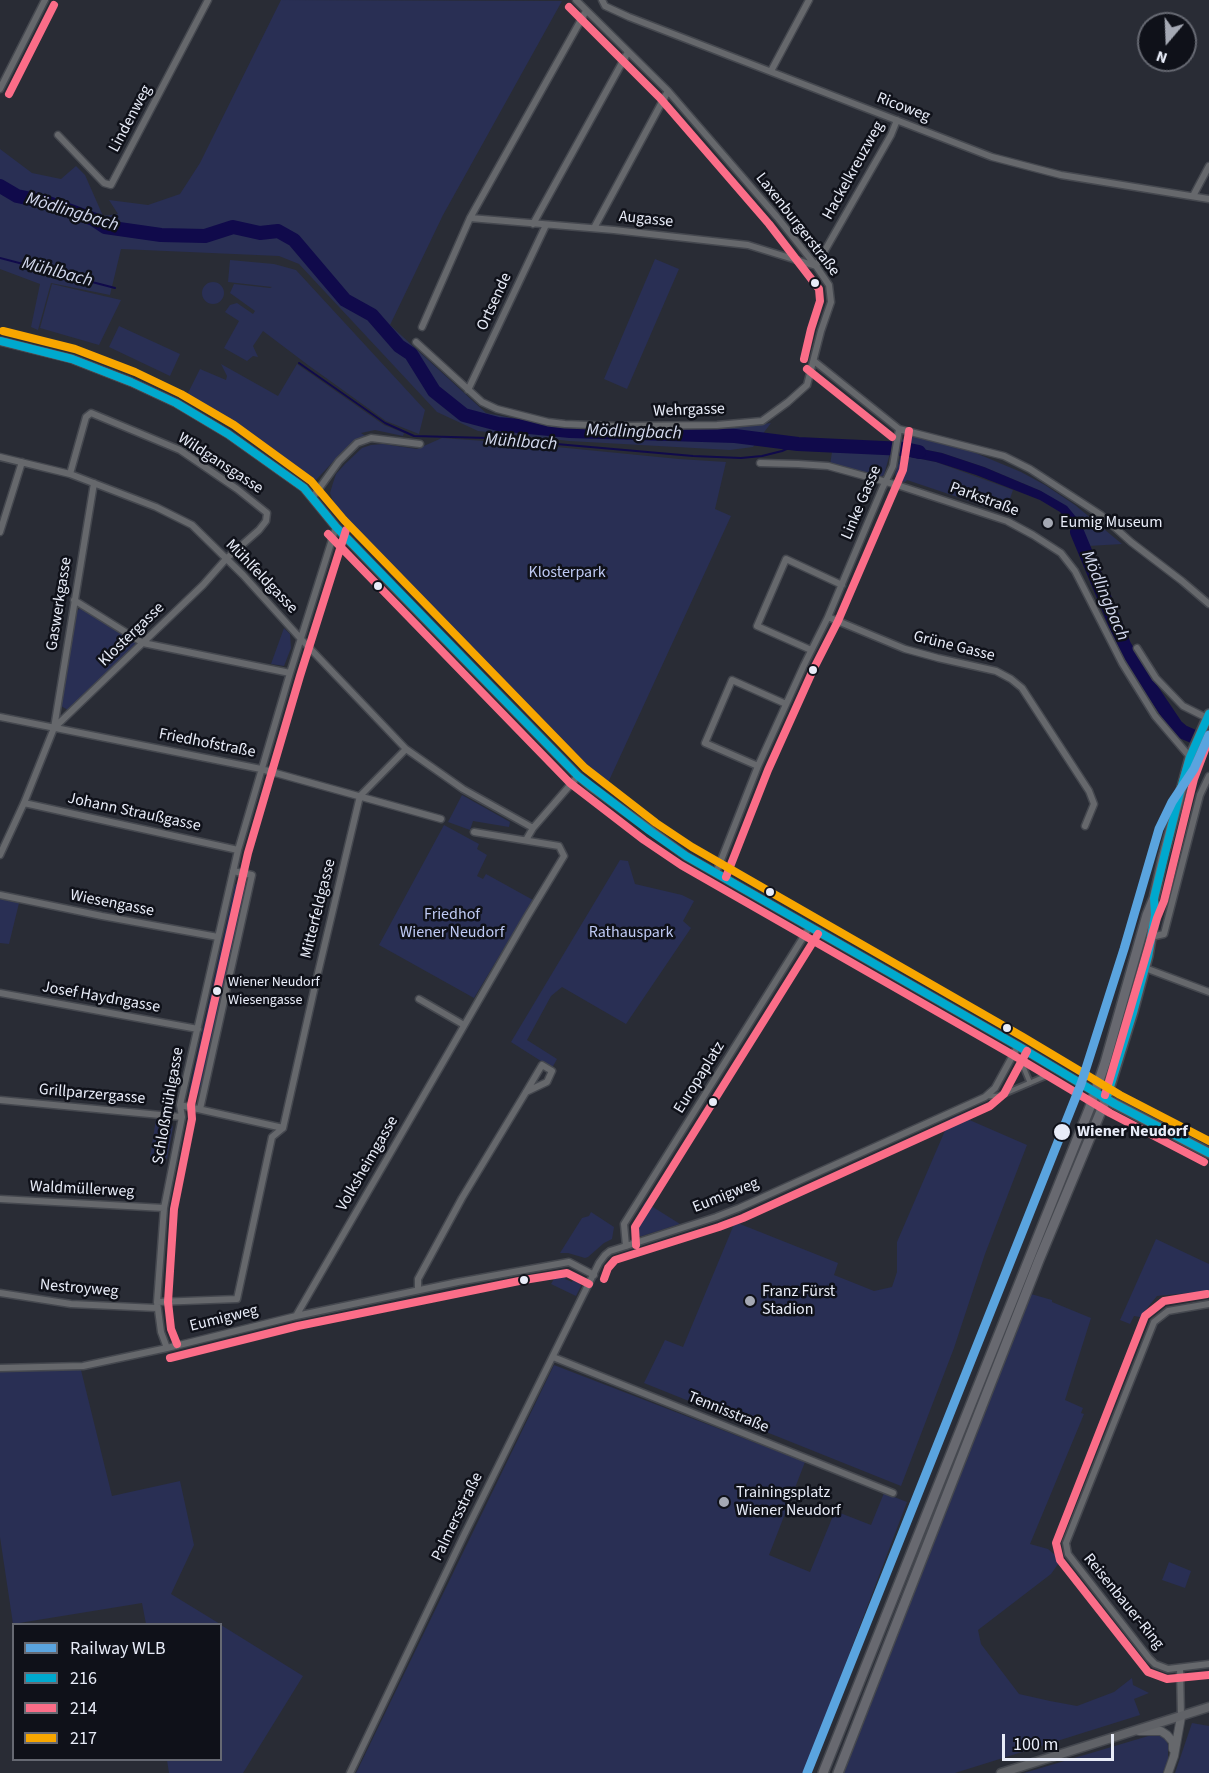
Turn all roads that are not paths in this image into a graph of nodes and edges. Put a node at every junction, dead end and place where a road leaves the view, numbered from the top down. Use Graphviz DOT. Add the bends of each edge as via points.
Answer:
graph roads {
  1 [pos="45,0"];
  2 [pos="208,0"];
  3 [pos="576,0"];
  4 [pos="602,0"];
  5 [pos="808,0"];
  6 [pos="586,11"];
  7 [pos="628,52"];
  8 [pos="771,71"];
  9 [pos="0,89"];
  10 [pos="668,91"];
  11 [pos="897,120"];
  12 [pos="58,135"];
  13 [pos="1209,166"];
  14 [pos="1193,196"];
  15 [pos="1209,199"];
  16 [pos="470,218"];
  17 [pos="533,224"];
  18 [pos="546,225"];
  19 [pos="594,228"];
  20 [pos="816,266"];
  21 [pos="422,327"];
  22 [pos="0,341"];
  23 [pos="416,342"];
  24 [pos="814,361"];
  25 [pos="468,390"];
  26 [pos="899,429"];
  27 [pos="420,444"];
  28 [pos="0,456"];
  29 [pos="22,462"];
  30 [pos="760,463"];
  31 [pos="70,474"];
  32 [pos="886,482"];
  33 [pos="93,483"];
  34 [pos="313,497"];
  35 [pos="336,527"];
  36 [pos="0,532"];
  37 [pos="226,560"];
  38 [pos="842,585"];
  39 [pos="74,600"];
  40 [pos="1209,604"];
  41 [pos="828,617"];
  42 [pos="301,639"];
  43 [pos="142,643"];
  44 [pos="1137,648"];
  45 [pos="811,650"];
  46 [pos="290,673"];
  47 [pos="786,704"];
  48 [pos="1208,716"];
  49 [pos="0,717"];
  50 [pos="54,728"];
  51 [pos="406,749"];
  52 [pos="1190,757"];
  53 [pos="758,766"];
  54 [pos="261,769"];
  55 [pos="578,776"];
  56 [pos="1209,776"];
  57 [pos="360,796"];
  58 [pos="24,803"];
  59 [pos="441,819"];
  60 [pos="1085,826"];
  61 [pos="533,828"];
  62 [pos="474,832"];
  63 [pos="526,840"];
  64 [pos="238,850"];
  65 [pos="0,855"];
  66 [pos="233,871"];
  67 [pos="716,873"];
  68 [pos="0,894"];
  69 [pos="1154,898"];
  70 [pos="809,928"];
  71 [pos="1151,937"];
  72 [pos="218,938"];
  73 [pos="1145,968"];
  74 [pos="1209,992"];
  75 [pos="0,993"];
  76 [pos="419,999"];
  77 [pos="464,1025"];
  78 [pos="198,1029"];
  79 [pos="1018,1047"];
  80 [pos="1022,1060"];
  81 [pos="1046,1076"];
  82 [pos="1030,1083"];
  83 [pos="526,1092"];
  84 [pos="1095,1092"];
  85 [pos="985,1096"];
  86 [pos="1106,1099"];
  87 [pos="0,1100"];
  88 [pos="180,1105"];
  89 [pos="200,1109"];
  90 [pos="182,1117"];
  91 [pos="283,1128"];
  92 [pos="1209,1153"];
  93 [pos="0,1199"];
  94 [pos="164,1208"];
  95 [pos="626,1246"];
  96 [pos="594,1275"];
  97 [pos="418,1290"];
  98 [pos="0,1293"];
  99 [pos="237,1299"];
  100 [pos="1209,1304"];
  101 [pos="157,1305"];
  102 [pos="296,1316"];
  103 [pos="1010,1320"];
  104 [pos="167,1348"];
  105 [pos="553,1358"];
  106 [pos="0,1368"];
  107 [pos="893,1493"];
  108 [pos="1209,1664"];
  109 [pos="1180,1668"];
  110 [pos="1209,1707"];
  111 [pos="1181,1717"];
  112 [pos="1138,1731"];
  113 [pos="1174,1756"];
  114 [pos="350,1773"];
  115 [pos="824,1773"];
  116 [pos="838,1773"];
  117 [pos="1001,1773"];
  118 [pos="1168,1773"];
  1 -- 9 [label="street"];
  2 -- 12 [label="street, Lindenweg" via="111,185 104,183"];
  3 -- 6 [label="street, Laxenburgerstraße"];
  4 -- 8 [label="street, Ricoweg" via="605,6 629,17"];
  5 -- 8 [label="street"];
  6 -- 7 [label="street, Laxenburgerstraße"];
  6 -- 16 [label="street"];
  7 -- 10 [label="street, Laxenburgerstraße"];
  7 -- 17 [label="street"];
  8 -- 11 [label="street, Ricoweg"];
  10 -- 19 [label="street"];
  10 -- 20 [label="street, Laxenburgerstraße"];
  11 -- 14 [label="street, Ricoweg" via="1025,167"];
  11 -- 20 [label="street, Hackelkreuzweg"];
  13 -- 14 [label="street"];
  14 -- 15 [label="street, Ricoweg"];
  16 -- 17 [label="street, Augasse"];
  16 -- 21 [label="street"];
  17 -- 18 [label="street, Augasse"];
  18 -- 19 [label="street, Augasse"];
  18 -- 25 [label="street, Ortsende"];
  19 -- 20 [label="street, Augasse" via="748,245"];
  20 -- 24 [label="street, Laxenburgerstraße" via="829,285 831,302"];
  22 -- 34 [label="street" via="72,359 176,403 295,480"];
  23 -- 25 [label="street, Wehrgasse"];
  24 -- 25 [label="street, Wehrgasse" via="807,385 788,402 762,421 728,424 615,426 548,422 497,409"];
  24 -- 26 [label="street"];
  26 -- 32 [label="street, Linke Gasse" via="896,454"];
  26 -- 40 [label="street" via="1004,456 1030,469 1101,515"];
  27 -- 34 [label="street" via="371,438 357,443 339,460"];
  28 -- 29 [label="street, Mühlfeldgasse"];
  29 -- 31 [label="street, Mühlfeldgasse"];
  29 -- 36 [label="street"];
  30 -- 32 [label="street, Parkstraße" via="828,466"];
  31 -- 33 [label="street, Mühlfeldgasse"];
  31 -- 37 [label="street, Wildgansgasse" via="86,417 91,413 180,450 267,513 259,530"];
  32 -- 38 [label="street, Linke Gasse"];
  32 -- 52 [label="street, Parkstraße" via="1008,521 1060,553 1075,571 1122,663 1155,716"];
  33 -- 37 [label="street, Mühlfeldgasse" via="192,525"];
  33 -- 39 [label="street, Gaswerkgasse"];
  34 -- 35 [label="street"];
  35 -- 42 [label="street, Schloßmühlgasse"];
  35 -- 55 [label="street"];
  37 -- 42 [label="street, Mühlfeldgasse"];
  37 -- 43 [label="street, Klostergasse"];
  38 -- 41 [label="street, Linke Gasse"];
  38 -- 45 [label="street" via="786,559 757,626"];
  39 -- 43 [label="street"];
  39 -- 50 [label="street, Gaswerkgasse"];
  41 -- 45 [label="street, Linke Gasse"];
  41 -- 60 [label="street, Grüne Gasse" via="904,649 996,671 1011,679 1022,688 1089,791 1094,804"];
  42 -- 46 [label="street, Schloßmühlgasse"];
  42 -- 51 [label="street, Mühlfeldgasse"];
  43 -- 46 [label="street"];
  43 -- 50 [label="street, Klostergasse"];
  44 -- 48 [label="street" via="1156,678 1183,706"];
  45 -- 47 [label="street, Linke Gasse"];
  46 -- 54 [label="street, Schloßmühlgasse"];
  47 -- 53 [label="street, Linke Gasse"];
  47 -- 53 [label="street" via="732,680 705,742"];
  48 -- 52 [label="main road"];
  49 -- 50 [label="street, Friedhofstraße"];
  50 -- 54 [label="street, Friedhofstraße"];
  50 -- 58 [label="street"];
  51 -- 57 [label="street"];
  51 -- 61 [label="street, Mühlfeldgasse" via="463,789"];
  52 -- 69 [label="main road"];
  53 -- 67 [label="street, Linke Gasse"];
  54 -- 57 [label="street, Friedhofstraße"];
  54 -- 64 [label="street, Schloßmühlgasse"];
  55 -- 61 [label="street"];
  55 -- 67 [label="street" via="650,831"];
  56 -- 71 [label="street" via="1200,795 1164,934"];
  57 -- 59 [label="street, Friedhofstraße"];
  57 -- 91 [label="street, Mitterfeldgasse"];
  58 -- 64 [label="street, Johann Straußgasse"];
  58 -- 65 [label="street"];
  61 -- 63 [label="street"];
  62 -- 63 [label="street"];
  63 -- 77 [label="street, Volksheimgasse" via="559,846 564,856"];
  64 -- 66 [label="street, Schloßmühlgasse"];
  66 -- 72 [label="street, Schloßmühlgasse"];
  66 -- 89 [label="street, Schloßmühlgasse" via="252,875"];
  67 -- 70 [label="street"];
  68 -- 72 [label="street, Wiesengasse"];
  69 -- 71 [label="main road"];
  69 -- 84 [label="main road"];
  70 -- 79 [label="street"];
  70 -- 95 [label="street, Europaplatz" via="624,1224"];
  71 -- 73 [label="main road"];
  72 -- 78 [label="street, Schloßmühlgasse"];
  73 -- 74 [label="street"];
  73 -- 86 [label="main road"];
  75 -- 78 [label="street, Josef Haydngasse"];
  76 -- 77 [label="street"];
  77 -- 102 [label="street, Volksheimgasse"];
  78 -- 88 [label="street, Schloßmühlgasse"];
  79 -- 84 [label="street"];
  79 -- 85 [label="street, Eumigweg" via="995,1088"];
  80 -- 82 [label="street"];
  81 -- 82 [label="street"];
  82 -- 85 [label="street" via="999,1096"];
  83 -- 83 [label="street" via="547,1082 552,1071 542,1065"];
  83 -- 97 [label="street" via="462,1198 418,1279"];
  84 -- 86 [label="main road"];
  84 -- 103 [label="main road"];
  85 -- 95 [label="street, Eumigweg" via="739,1208"];
  86 -- 92 [label="main road"];
  86 -- 103 [label="main road"];
  87 -- 90 [label="street, Grillparzergasse"];
  88 -- 89 [label="street"];
  88 -- 90 [label="street, Schloßmühlgasse"];
  89 -- 91 [label="street"];
  90 -- 94 [label="street, Schloßmühlgasse"];
  91 -- 99 [label="street, Mitterfeldgasse" via="272,1137"];
  93 -- 94 [label="street, Waldmüllerweg"];
  94 -- 101 [label="street, Schloßmühlgasse"];
  95 -- 96 [label="street, Eumigweg" via="604,1255"];
  96 -- 97 [label="street, Eumigweg" via="569,1262"];
  96 -- 105 [label="street, Palmersstraße"];
  97 -- 102 [label="street, Eumigweg"];
  98 -- 101 [label="street, Nestroyweg" via="71,1304"];
  99 -- 101 [label="street, Nestroyweg"];
  100 -- 109 [label="street, Reisenbauer-Ring" via="1168,1311 1154,1322 1066,1543 1068,1554 1149,1658 1168,1669"];
  101 -- 104 [label="street, Schloßmühlgasse"];
  102 -- 104 [label="street, Eumigweg"];
  103 -- 115 [label="main road"];
  103 -- 116 [label="main road"];
  104 -- 106 [label="street, Eumigweg" via="83,1366"];
  105 -- 107 [label="street, Tennisstraße"];
  105 -- 114 [label="street, Palmersstraße"];
  108 -- 109 [label="street, Reisenbauer-Ring"];
  109 -- 111 [label="street"];
  110 -- 111 [label="main road"];
  111 -- 112 [label="main road"];
  111 -- 113 [label="street"];
  112 -- 113 [label="street" via="1164,1732 1173,1742"];
  112 -- 117 [label="main road"];
  113 -- 118 [label="street"];
}
